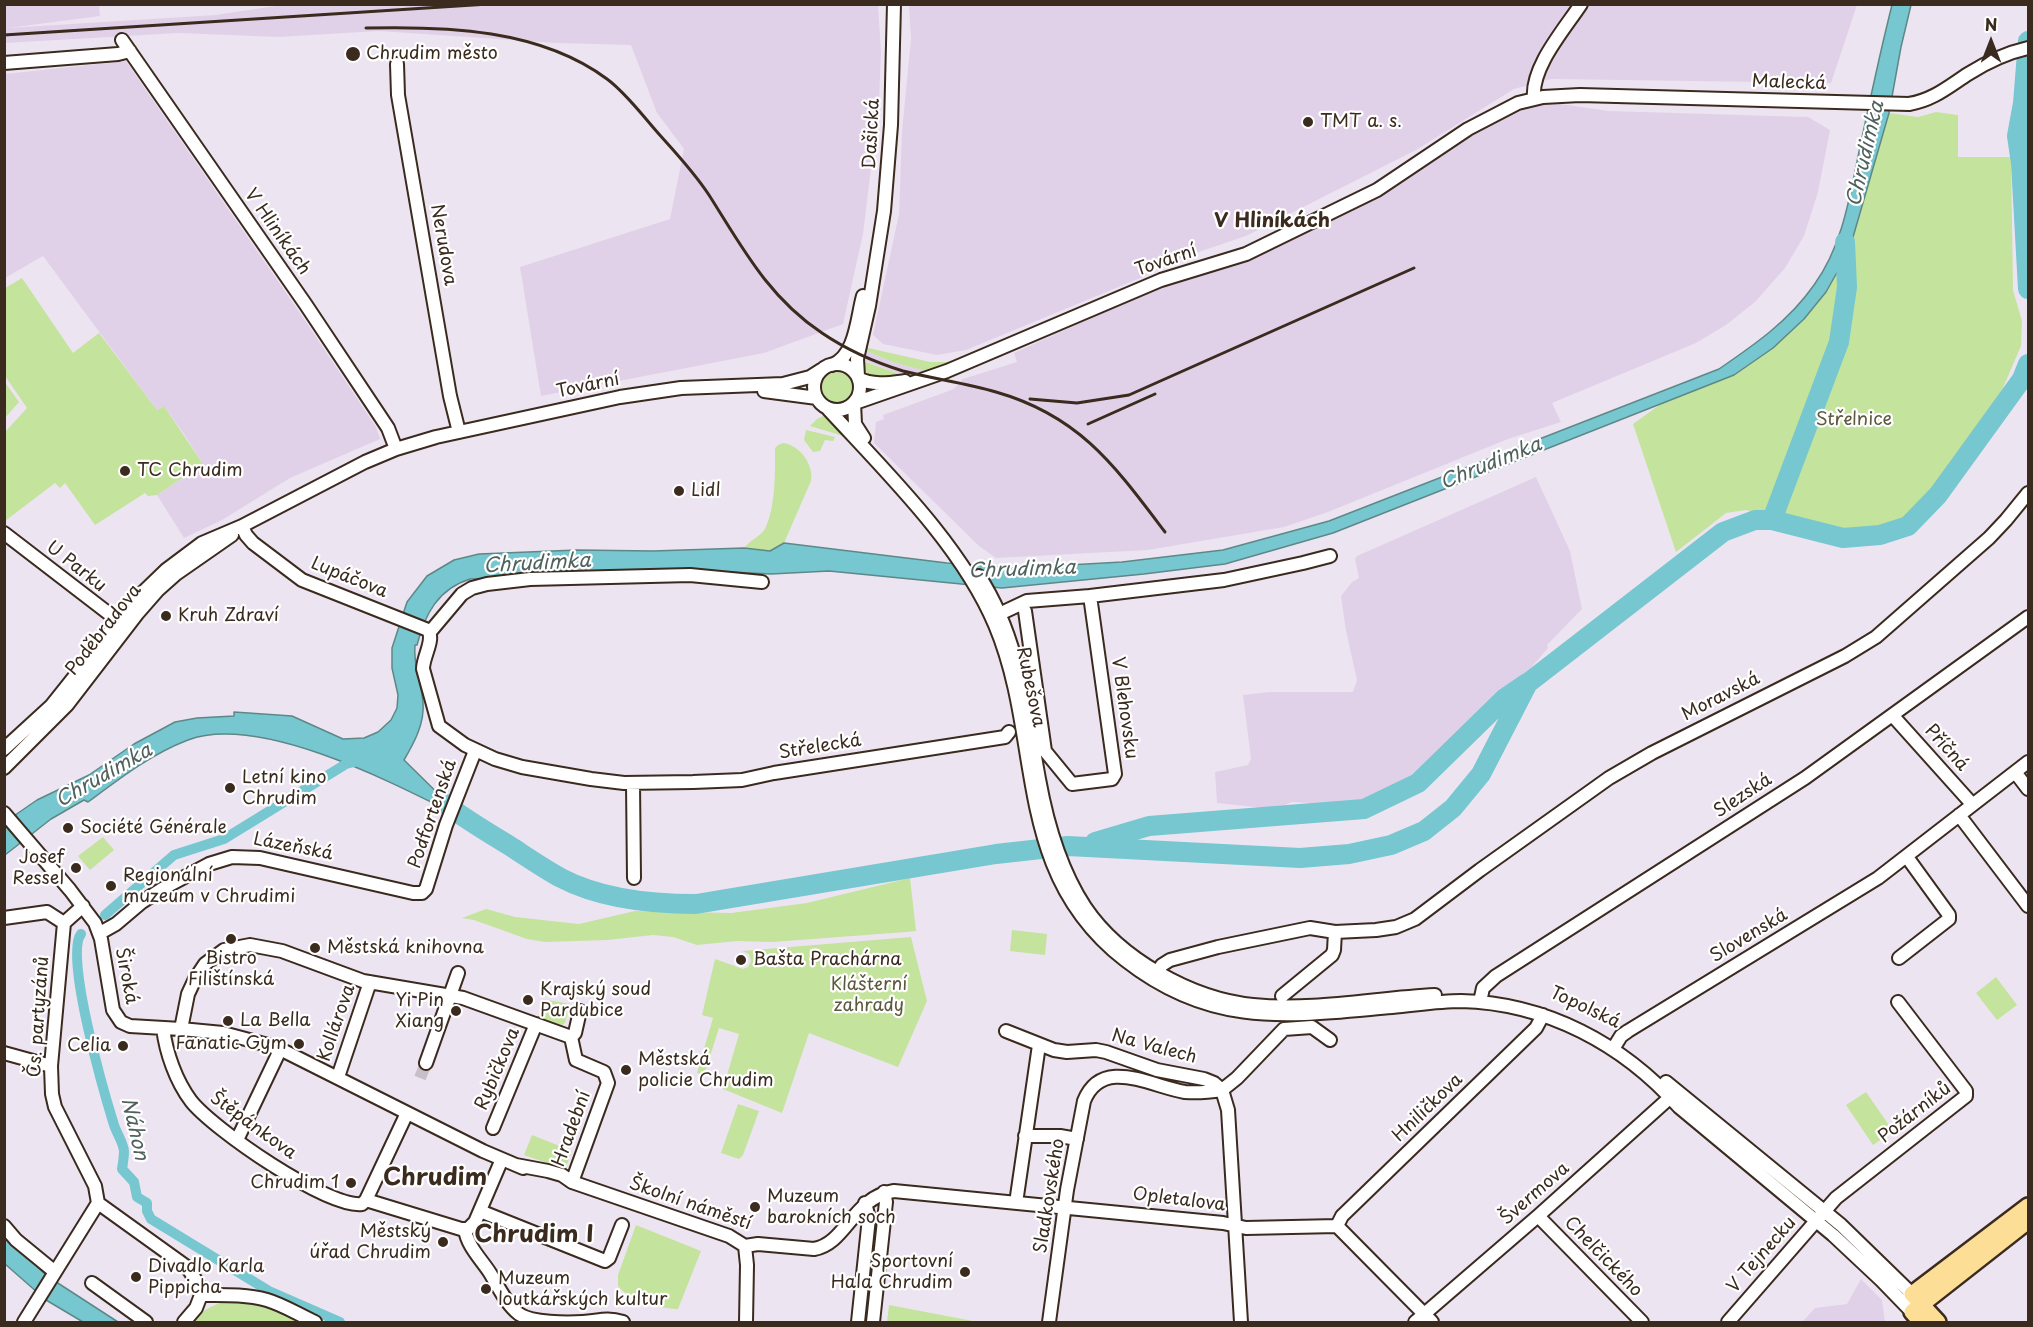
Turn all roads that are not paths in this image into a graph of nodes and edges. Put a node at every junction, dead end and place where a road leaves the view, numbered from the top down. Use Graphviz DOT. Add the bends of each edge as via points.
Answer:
graph roads {
  1 [pos="894,4"];
  2 [pos="1581,4"];
  3 [pos="122,40"];
  4 [pos="2023,49"];
  5 [pos="130,51"];
  6 [pos="4,63"];
  7 [pos="397,64"];
  8 [pos="1534,98"];
  9 [pos="874,264"];
  10 [pos="826,368"];
  11 [pos="858,377"];
  12 [pos="930,377"];
  13 [pos="727,387"];
  14 [pos="817,398"];
  15 [pos="854,403"];
  16 [pos="828,409"];
  17 [pos="459,432"];
  18 [pos="396,449"];
  19 [pos="2028,493"];
  20 [pos="242,526"];
  21 [pos="4,534"];
  22 [pos="958,553"];
  23 [pos="1330,556"];
  24 [pos="762,582"];
  25 [pos="1090,596"];
  26 [pos="1025,611"];
  27 [pos="996,615"];
  28 [pos="2028,617"];
  29 [pos="123,625"];
  30 [pos="427,630"];
  31 [pos="1893,716"];
  32 [pos="1009,732"];
  33 [pos="4,749"];
  34 [pos="475,751"];
  35 [pos="2028,762"];
  36 [pos="4,768"];
  37 [pos="2015,772"];
  38 [pos="633,784"];
  39 [pos="2028,789"];
  40 [pos="4,803"];
  41 [pos="1972,804"];
  42 [pos="1959,814"];
  43 [pos="6,815"];
  44 [pos="1907,857"];
  45 [pos="634,878"];
  46 [pos="426,889"];
  47 [pos="83,906"];
  48 [pos="2028,906"];
  49 [pos="4,918"];
  50 [pos="64,923"];
  51 [pos="96,926"];
  52 [pos="1335,932"];
  53 [pos="1899,958"];
  54 [pos="458,973"];
  55 [pos="1155,975"];
  56 [pos="370,982"];
  57 [pos="450,995"];
  58 [pos="1282,996"];
  59 [pos="1480,999"];
  60 [pos="1898,1002"];
  61 [pos="580,1011"];
  62 [pos="1543,1015"];
  63 [pos="536,1024"];
  64 [pos="163,1028"];
  65 [pos="181,1029"];
  66 [pos="1006,1031"];
  67 [pos="571,1037"];
  68 [pos="1330,1040"];
  69 [pos="1039,1045"];
  70 [pos="1615,1046"];
  71 [pos="280,1050"];
  72 [pos="4,1053"];
  73 [pos="426,1063"];
  74 [pos="51,1066"];
  75 [pos="335,1076"];
  76 [pos="1098,1081"];
  77 [pos="1222,1090"];
  78 [pos="1674,1094"];
  79 [pos="407,1113"];
  80 [pos="492,1128"];
  81 [pos="1025,1136"];
  82 [pos="1077,1139"];
  83 [pos="237,1140"];
  84 [pos="502,1159"];
  85 [pos="572,1182"];
  86 [pos="884,1192"];
  87 [pos="366,1200"];
  88 [pos="98,1203"];
  89 [pos="865,1203"];
  90 [pos="1016,1203"];
  91 [pos="1065,1206"];
  92 [pos="2028,1206"];
  93 [pos="480,1211"];
  94 [pos="1538,1216"];
  95 [pos="1820,1216"];
  96 [pos="2028,1221"];
  97 [pos="622,1225"];
  98 [pos="1235,1225"];
  99 [pos="4,1226"];
  100 [pos="1337,1226"];
  101 [pos="465,1229"];
  102 [pos="745,1246"];
  103 [pos="54,1276"];
  104 [pos="92,1282"];
  105 [pos="201,1295"];
  106 [pos="1914,1307"];
  107 [pos="1424,1320"];
  108 [pos="585,1322"];
  109 [pos="24,1323"];
  110 [pos="146,1323"];
  111 [pos="184,1323"];
  112 [pos="315,1323"];
  113 [pos="623,1323"];
  114 [pos="746,1323"];
  115 [pos="858,1323"];
  116 [pos="873,1323"];
  117 [pos="1049,1323"];
  118 [pos="1240,1323"];
  119 [pos="1642,1323"];
  120 [pos="1728,1323"];
  121 [pos="1938,1323"];
  1 -- 9 [label="street, Dašická" via="889,158"];
  2 -- 8 [label="street" via="1540,66"];
  3 -- 5 [label="street, V Hliníkách"];
  4 -- 8 [label="street, Malecká" via="1994,59 1927,100 1901,105 1580,95"];
  5 -- 6 [label="street"];
  5 -- 18 [label="street, V Hliníkách" via="306,305 388,428"];
  7 -- 17 [label="street, Nerudova" via="398,95"];
  8 -- 12 [label="street, Tovární" via="1484,120 1370,194 1246,254 1161,280"];
  9 -- 10 [label="street, Dašická" via="848,352 841,361"];
  9 -- 11 [label="street, Dašická" via="857,359"];
  10 -- 11 [label="street" via="846,366"];
  10 -- 13 [label="street, Tovární" via="783,384"];
  10 -- 14 [label="street" via="814,384"];
  11 -- 12 [label="street, Tovární" via="876,383"];
  11 -- 15 [label="street" via="861,390"];
  12 -- 15 [label="street, Tovární"];
  13 -- 14 [label="street, Tovární"];
  13 -- 17 [label="street, Tovární" via="644,393"];
  14 -- 16 [label="street"];
  15 -- 16 [label="street" via="842,410"];
  15 -- 22 [label="street, Rubešova" via="858,430 930,511"];
  16 -- 22 [label="street, Rubešova"];
  17 -- 18 [label="street, Poděbradova"];
  18 -- 20 [label="street, Poděbradova"];
  19 -- 52 [label="street, Moravská" via="1989,538 1876,637 1610,778 1415,919 1386,929"];
  20 -- 29 [label="street, Poděbradova" via="202,543 178,560 153,582"];
  20 -- 30 [label="street, Lupáčova" via="249,538 297,577"];
  21 -- 29 [label="street, U Parku"];
  22 -- 27 [label="street, Rubešova"];
  23 -- 25 [label="street" via="1242,577"];
  24 -- 30 [label="street" via="690,575 531,579 487,584 462,594"];
  25 -- 26 [label="street, V Blehovsku" via="1115,774 1112,779 1072,784 1046,754"];
  25 -- 27 [label="street" via="1027,601"];
  27 -- 55 [label="street, Rubešova" via="1016,657 1044,822 1060,870 1093,917"];
  28 -- 31 [label="street, Slezská"];
  29 -- 33 [label="street, Poděbradova" via="58,698"];
  29 -- 36 [label="street, Poděbradova" via="67,705"];
  30 -- 34 [label="street, Střelecká" via="430,638 423,665 436,719 442,729"];
  31 -- 41 [label="street, Příčná"];
  31 -- 59 [label="street, Slezská" via="1805,778 1496,976 1485,986"];
  32 -- 38 [label="street, Střelecká" via="1005,737 742,780"];
  34 -- 38 [label="street, Střelecká" via="522,767"];
  34 -- 46 [label="street, Podfortenská"];
  35 -- 37 [label="street, Slovenská"];
  37 -- 39 [label="street"];
  37 -- 41 [label="street, Slovenská"];
  38 -- 45 [label="street"];
  40 -- 43 [label="street, Široká"];
  41 -- 42 [label="street, Slovenská"];
  42 -- 44 [label="street, Slovenská"];
  42 -- 48 [label="street"];
  43 -- 47 [label="street, Široká"];
  44 -- 53 [label="street" via="1949,919"];
  44 -- 70 [label="street, Slovenská" via="1849,897 1628,1031"];
  46 -- 51 [label="street, Lázeňská" via="413,893 260,858 232,857 209,864 162,889 116,924"];
  47 -- 50 [label="street"];
  47 -- 51 [label="street, Široká"];
  49 -- 50 [label="street" via="43,911"];
  50 -- 74 [label="street, Čs. partyzánů"];
  51 -- 64 [label="street, Široká" via="117,1018 130,1026"];
  52 -- 55 [label="street" via="1310,928 1218,947 1170,960"];
  52 -- 58 [label="street" via="1332,955"];
  54 -- 57 [label="street"];
  55 -- 59 [label="street, Topolská" via="1204,994 1253,1005 1436,995"];
  56 -- 57 [label="street"];
  56 -- 65 [label="street" via="267,947 233,947 212,957 195,979 185,1003"];
  56 -- 75 [label="street, Kollárova"];
  57 -- 63 [label="street"];
  57 -- 73 [label="street"];
  59 -- 62 [label="street, Topolská"];
  59 -- 70 [label="street, Topolská" via="1545,1009 1576,1021"];
  60 -- 95 [label="street, Požárníků" via="1966,1090 1966,1096 1837,1196"];
  61 -- 67 [label="street"];
  62 -- 70 [label="street, Topolská"];
  62 -- 100 [label="street, Hniličkova" via="1536,1028 1342,1216"];
  63 -- 67 [label="street"];
  63 -- 80 [label="street, Rybičkova"];
  64 -- 65 [label="street, Široká"];
  64 -- 83 [label="street, Štěpánkova" via="169,1055 186,1094 209,1119"];
  65 -- 71 [label="street, Široká" via="231,1035"];
  66 -- 69 [label="street, Na Valech"];
  67 -- 85 [label="street, Hradební" via="576,1060 604,1072 608,1083"];
  68 -- 77 [label="street" via="1312,1027 1284,1029"];
  69 -- 77 [label="street, Na Valech" via="1062,1052 1106,1052 1157,1070 1204,1079"];
  69 -- 81 [label="street"];
  70 -- 78 [label="street, Topolská"];
  71 -- 75 [label="street, Široká"];
  71 -- 83 [label="street"];
  72 -- 74 [label="street"];
  74 -- 88 [label="street, Čs. partyzánů" via="54,1105 95,1186"];
  75 -- 79 [label="street, Široká"];
  76 -- 77 [label="street, Na Valech" via="1116,1076 1199,1093"];
  76 -- 82 [label="street, Sladkovského" via="1084,1101"];
  77 -- 98 [label="street" via="1228,1110"];
  78 -- 94 [label="street, Švermova"];
  78 -- 95 [label="street, Topolská"];
  79 -- 84 [label="street, Školní náměstí"];
  79 -- 87 [label="street"];
  81 -- 82 [label="street"];
  81 -- 90 [label="street"];
  82 -- 91 [label="street, Sladkovského"];
  83 -- 87 [label="street, Štěpánkova" via="309,1186 352,1204"];
  84 -- 85 [label="street, Školní náměstí" via="562,1175"];
  84 -- 93 [label="street"];
  85 -- 102 [label="street, Školní náměstí" via="729,1236"];
  86 -- 89 [label="street, Školní náměstí"];
  86 -- 90 [label="street, Opletalova" via="905,1190"];
  86 -- 116 [label="street"];
  87 -- 101 [label="street, Štěpánkova"];
  88 -- 103 [label="street"];
  88 -- 105 [label="street" via="187,1267"];
  89 -- 102 [label="street, Školní náměstí" via="821,1248"];
  89 -- 115 [label="street" via="869,1218"];
  90 -- 91 [label="street, Opletalova"];
  91 -- 98 [label="street, Opletalova"];
  91 -- 117 [label="street, Sladkovského"];
  92 -- 106 [label="main road"];
  93 -- 97 [label="street" via="605,1261"];
  93 -- 101 [label="street" via="471,1227"];
  94 -- 107 [label="street, Švermova"];
  94 -- 119 [label="street, Chelčického"];
  95 -- 106 [label="street, Topolská" via="1881,1262"];
  95 -- 120 [label="street, V Tejnecku"];
  96 -- 106 [label="main road"];
  98 -- 100 [label="street, Opletalova"];
  98 -- 118 [label="street"];
  99 -- 103 [label="street"];
  100 -- 107 [label="street"];
  101 -- 108 [label="street" via="470,1244 518,1313 538,1320"];
  102 -- 114 [label="street"];
  103 -- 109 [label="street"];
  104 -- 110 [label="street"];
  105 -- 111 [label="street"];
  105 -- 112 [label="street" via="259,1298"];
  106 -- 121 [label="main road"];
  108 -- 113 [label="street" via="607,1319"];
}
